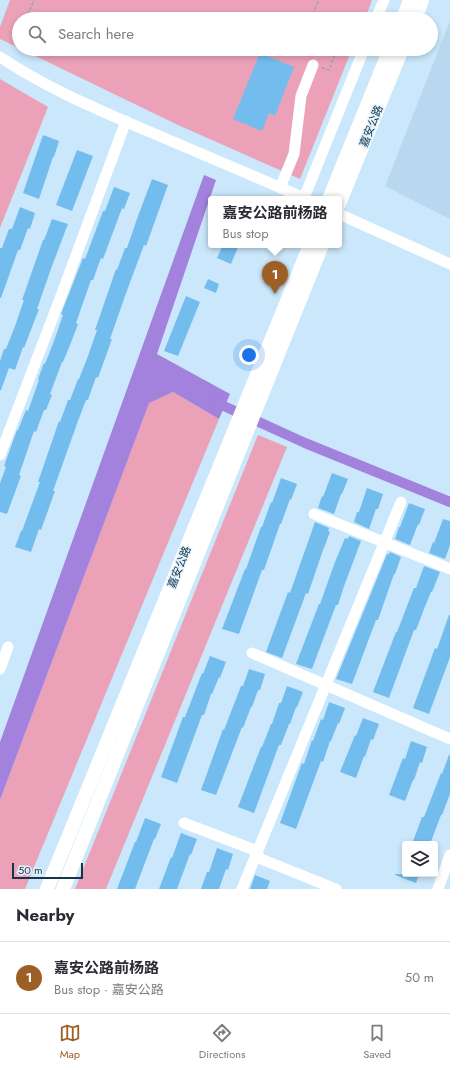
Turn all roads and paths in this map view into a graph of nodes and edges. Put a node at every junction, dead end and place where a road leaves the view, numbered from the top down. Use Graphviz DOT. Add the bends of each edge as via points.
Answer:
graph roads {
  1 [pos="34,0"];
  2 [pos="319,0"];
  3 [pos="384,0"];
  4 [pos="410,0"];
  5 [pos="422,0"];
  6 [pos="29,12"];
  7 [pos="314,12"];
  8 [pos="379,12"];
  9 [pos="406,12"];
  10 [pos="418,12"];
  11 [pos="335,56"];
  12 [pos="361,56"];
  13 [pos="387,56"];
  14 [pos="399,56"];
  15 [pos="0,57"];
  16 [pos="312,65"];
  17 [pos="126,121"];
  18 [pos="280,188"];
  19 [pos="300,196"];
  20 [pos="306,196"];
  21 [pos="330,196"];
  22 [pos="342,197"];
  23 [pos="342,215"];
  24 [pos="309,248"];
  25 [pos="321,248"];
  26 [pos="450,264"];
  27 [pos="252,403"];
  28 [pos="240,433"];
  29 [pos="0,455"];
  30 [pos="401,502"];
  31 [pos="314,514"];
  32 [pos="384,542"];
  33 [pos="450,569"];
  34 [pos="7,647"];
  35 [pos="252,653"];
  36 [pos="0,669"];
  37 [pos="326,685"];
  38 [pos="450,739"];
  39 [pos="184,823"];
  40 [pos="256,853"];
  41 [pos="450,855"];
  42 [pos="47,889"];
  43 [pos="63,889"];
  44 [pos="242,889"];
  45 [pos="336,889"];
  46 [pos="438,889"];
  1 -- 6 [label="path"];
  2 -- 7 [label="path"];
  3 -- 8 [label="street"];
  4 -- 9 [label="main road"];
  5 -- 10 [label="main road"];
  11 -- 16 [label="path" via="329,70"];
  12 -- 20 [label="street"];
  13 -- 21 [label="main road, 嘉安公路"];
  14 -- 22 [label="main road, 嘉安公路"];
  15 -- 17 [label="street" via="52,88"];
  16 -- 18 [label="street" via="301,96 294,154"];
  17 -- 18 [label="street"];
  17 -- 29 [label="street"];
  18 -- 19 [label="street"];
  23 -- 26 [label="street"];
  24 -- 27 [label="main road, 嘉安公路"];
  25 -- 27 [label="main road, 嘉安公路"];
  27 -- 28 [label="main road, 嘉安公路"];
  28 -- 42 [label="main road, 嘉安公路"];
  28 -- 43 [label="main road, 嘉安公路"];
  30 -- 32 [label="street"];
  31 -- 32 [label="street"];
  32 -- 33 [label="street"];
  32 -- 37 [label="street"];
  34 -- 36 [label="street"];
  35 -- 37 [label="street"];
  37 -- 38 [label="street"];
  37 -- 40 [label="street"];
  39 -- 40 [label="street" via="252,849"];
  40 -- 44 [label="street"];
  40 -- 45 [label="street" via="261,859"];
  41 -- 46 [label="street"];
}
